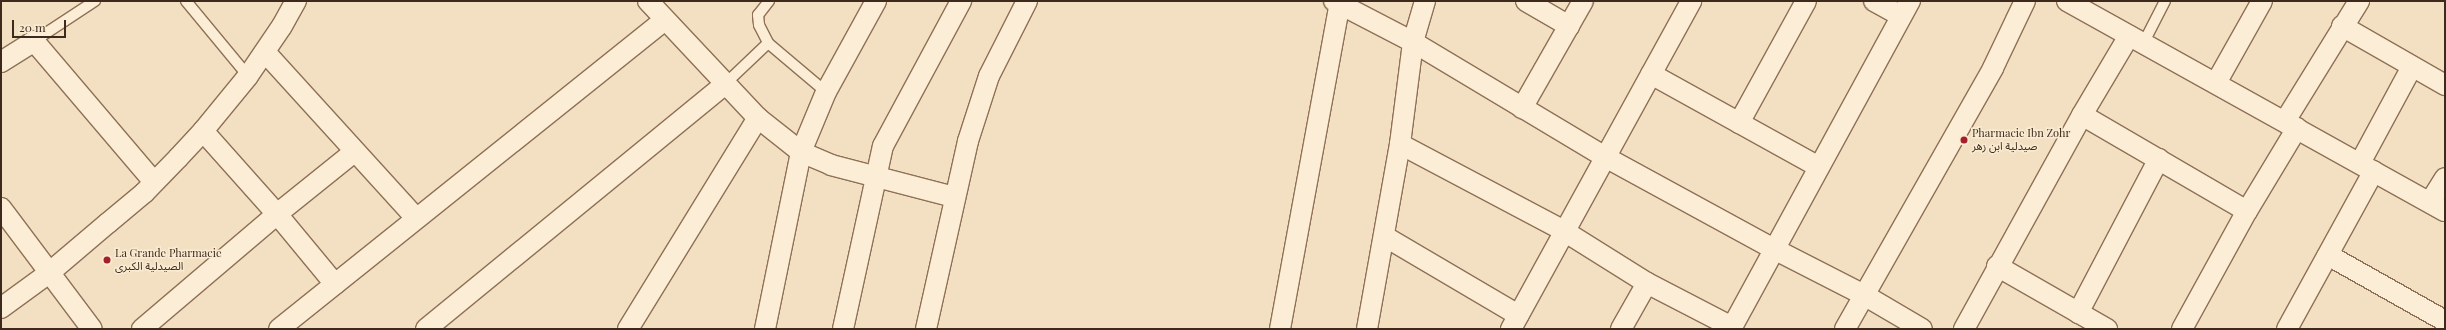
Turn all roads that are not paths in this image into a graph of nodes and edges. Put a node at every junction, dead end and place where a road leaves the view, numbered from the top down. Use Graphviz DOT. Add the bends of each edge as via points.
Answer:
graph roads {
  1 [pos="95,1"];
  2 [pos="186,1"];
  3 [pos="296,1"];
  4 [pos="648,1"];
  5 [pos="769,1"];
  6 [pos="876,1"];
  7 [pos="961,1"];
  8 [pos="1027,1"];
  9 [pos="1425,1"];
  10 [pos="1526,1"];
  11 [pos="1583,1"];
  12 [pos="1691,1"];
  13 [pos="1806,1"];
  14 [pos="1874,1"];
  15 [pos="2025,1"];
  16 [pos="2165,1"];
  17 [pos="2262,1"];
  18 [pos="2359,1"];
  19 [pos="1338,2"];
  20 [pos="2069,2"];
  21 [pos="1905,9"];
  22 [pos="665,20"];
  23 [pos="1569,26"];
  24 [pos="2342,26"];
  25 [pos="2136,40"];
  26 [pos="34,42"];
  27 [pos="1414,42"];
  28 [pos="768,43"];
  29 [pos="265,52"];
  30 [pos="1,62"];
  31 [pos="2412,67"];
  32 [pos="1650,74"];
  33 [pos="248,76"];
  34 [pos="2216,83"];
  35 [pos="725,84"];
  36 [pos="2445,85"];
  37 [pos="826,92"];
  38 [pos="1522,108"];
  39 [pos="2082,115"];
  40 [pos="758,118"];
  41 [pos="1739,123"];
  42 [pos="2291,124"];
  43 [pos="203,131"];
  44 [pos="1400,144"];
  45 [pos="354,152"];
  46 [pos="801,152"];
  47 [pos="1607,158"];
  48 [pos="2159,159"];
  49 [pos="1819,167"];
  50 [pos="2367,167"];
  51 [pos="878,178"];
  52 [pos="2445,178"];
  53 [pos="154,182"];
  54 [pos="954,198"];
  55 [pos="2438,207"];
  56 [pos="1,208"];
  57 [pos="2247,211"];
  58 [pos="277,214"];
  59 [pos="416,218"];
  60 [pos="1564,231"];
  61 [pos="1384,236"];
  62 [pos="1774,249"];
  63 [pos="2328,255"];
  64 [pos="1997,266"];
  65 [pos="49,273"];
  66 [pos="1647,283"];
  67 [pos="335,284"];
  68 [pos="1864,295"];
  69 [pos="1,308"];
  70 [pos="2078,313"];
  71 [pos="2445,321"];
  72 [pos="1515,322"];
  73 [pos="438,325"];
  74 [pos="1732,328"];
  75 [pos="92,329"];
  76 [pos="142,329"];
  77 [pos="279,329"];
  78 [pos="628,329"];
  79 [pos="765,329"];
  80 [pos="843,329"];
  81 [pos="926,329"];
  82 [pos="1280,329"];
  83 [pos="1367,329"];
  84 [pos="1621,329"];
  85 [pos="1845,329"];
  86 [pos="1922,329"];
  87 [pos="1964,329"];
  88 [pos="2107,329"];
  89 [pos="2182,329"];
  90 [pos="2287,329"];
  1 -- 26 [label="lane"];
  2 -- 33 [label="lane"];
  3 -- 29 [label="street"];
  4 -- 22 [label="street"];
  5 -- 28 [label="lane" via="758,15 759,25"];
  6 -- 37 [label="street"];
  7 -- 51 [label="street" via="890,131 883,146"];
  8 -- 54 [label="street" via="989,76 968,141"];
  9 -- 27 [label="street"];
  10 -- 23 [label="street"];
  11 -- 23 [label="street"];
  12 -- 32 [label="street"];
  13 -- 41 [label="street"];
  14 -- 21 [label="street"];
  15 -- 68 [label="street" via="1993,68"];
  16 -- 25 [label="lane"];
  17 -- 34 [label="street"];
  18 -- 24 [label="street"];
  19 -- 27 [label="street"];
  19 -- 82 [label="street"];
  20 -- 25 [label="street"];
  21 -- 49 [label="street"];
  22 -- 35 [label="street"];
  22 -- 59 [label="street"];
  23 -- 38 [label="street"];
  24 -- 31 [label="street"];
  24 -- 42 [label="street"];
  25 -- 34 [label="street"];
  25 -- 39 [label="street"];
  26 -- 30 [label="street"];
  26 -- 53 [label="street"];
  27 -- 38 [label="street"];
  27 -- 44 [label="street"];
  28 -- 35 [label="lane"];
  28 -- 37 [label="lane"];
  29 -- 33 [label="street"];
  29 -- 45 [label="street"];
  31 -- 36 [label="street"];
  31 -- 50 [label="street"];
  32 -- 41 [label="street"];
  32 -- 47 [label="street"];
  33 -- 43 [label="street"];
  34 -- 42 [label="street"];
  35 -- 40 [label="street"];
  35 -- 73 [label="street"];
  37 -- 46 [label="street"];
  38 -- 47 [label="street"];
  39 -- 48 [label="street"];
  39 -- 64 [label="street"];
  40 -- 46 [label="street"];
  40 -- 78 [label="street"];
  41 -- 49 [label="street"];
  42 -- 50 [label="street"];
  42 -- 57 [label="street"];
  43 -- 53 [label="street"];
  43 -- 58 [label="street"];
  44 -- 60 [label="street"];
  44 -- 61 [label="street"];
  45 -- 58 [label="street"];
  45 -- 59 [label="street"];
  46 -- 51 [label="street" via="831,165"];
  46 -- 79 [label="street"];
  47 -- 60 [label="street"];
  47 -- 62 [label="street"];
  48 -- 57 [label="street"];
  48 -- 70 [label="street"];
  49 -- 62 [label="street"];
  50 -- 55 [label="street"];
  50 -- 63 [label="street"];
  51 -- 54 [label="street"];
  51 -- 80 [label="street"];
  52 -- 55 [label="street"];
  53 -- 65 [label="street"];
  54 -- 81 [label="street"];
  56 -- 65 [label="street"];
  57 -- 89 [label="street"];
  58 -- 67 [label="street"];
  58 -- 76 [label="street"];
  59 -- 67 [label="street"];
  60 -- 66 [label="street"];
  60 -- 72 [label="street"];
  61 -- 72 [label="street"];
  61 -- 83 [label="street"];
  62 -- 68 [label="street"];
  62 -- 74 [label="street"];
  63 -- 71 [label="street"];
  63 -- 90 [label="street"];
  64 -- 70 [label="street"];
  64 -- 87 [label="street"];
  65 -- 69 [label="street"];
  65 -- 75 [label="street"];
  66 -- 74 [label="street"];
  66 -- 84 [label="street"];
  67 -- 77 [label="street"];
  68 -- 85 [label="street"];
  68 -- 86 [label="street"];
  70 -- 88 [label="street"];
}
